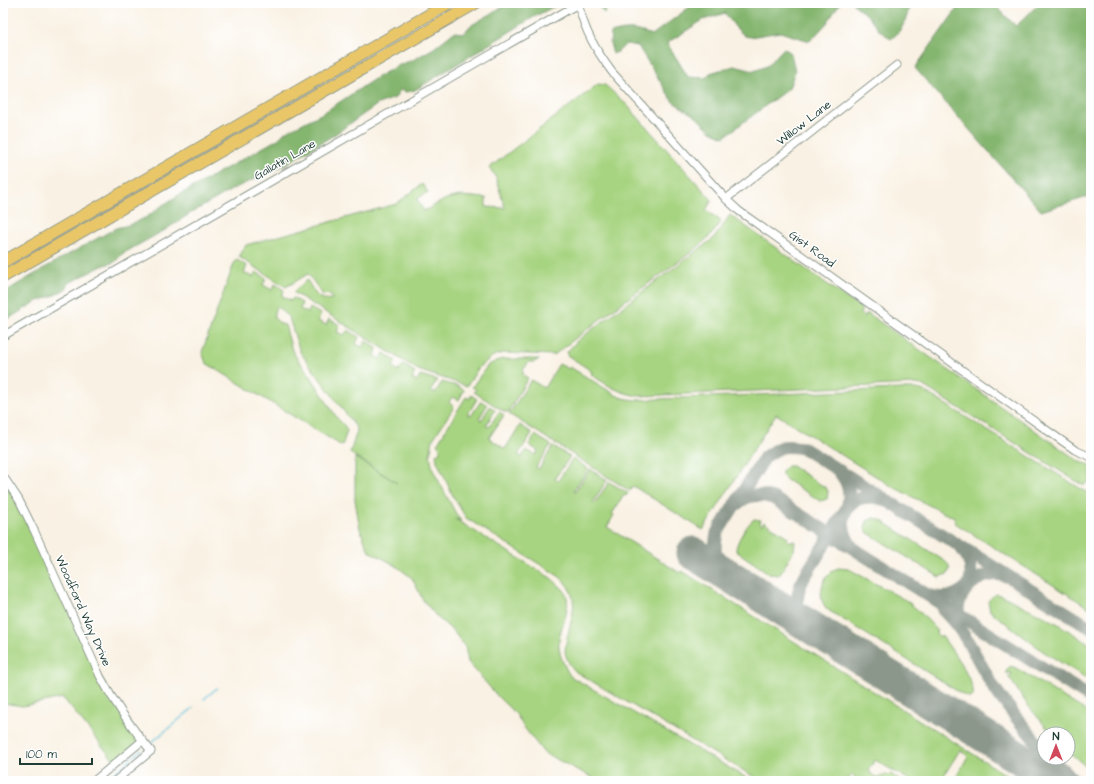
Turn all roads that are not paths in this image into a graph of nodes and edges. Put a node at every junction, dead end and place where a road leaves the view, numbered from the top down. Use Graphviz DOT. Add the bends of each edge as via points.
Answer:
graph roads {
  1 [pos="449,3"];
  2 [pos="476,3"];
  3 [pos="578,3"];
  4 [pos="897,65"];
  5 [pos="726,199"];
  6 [pos="3,262"];
  7 [pos="3,277"];
  8 [pos="3,336"];
  9 [pos="1091,457"];
  10 [pos="3,476"];
  11 [pos="142,741"];
  12 [pos="94,781"];
  13 [pos="115,781"];
  1 -- 6 [label="highway"];
  2 -- 7 [label="highway"];
  3 -- 5 [label="street, Gist Road" via="589,38 612,72"];
  3 -- 8 [label="street, Gallatin Lane"];
  4 -- 5 [label="street, Willow Lane"];
  5 -- 9 [label="street, Gist Road" via="739,211 1048,431 1075,450"];
  10 -- 11 [label="street, Woodford Way Drive" via="34,530 112,699"];
  11 -- 12 [label="street"];
  11 -- 13 [label="street, Woodford Way Drive" via="150,751"];
}
